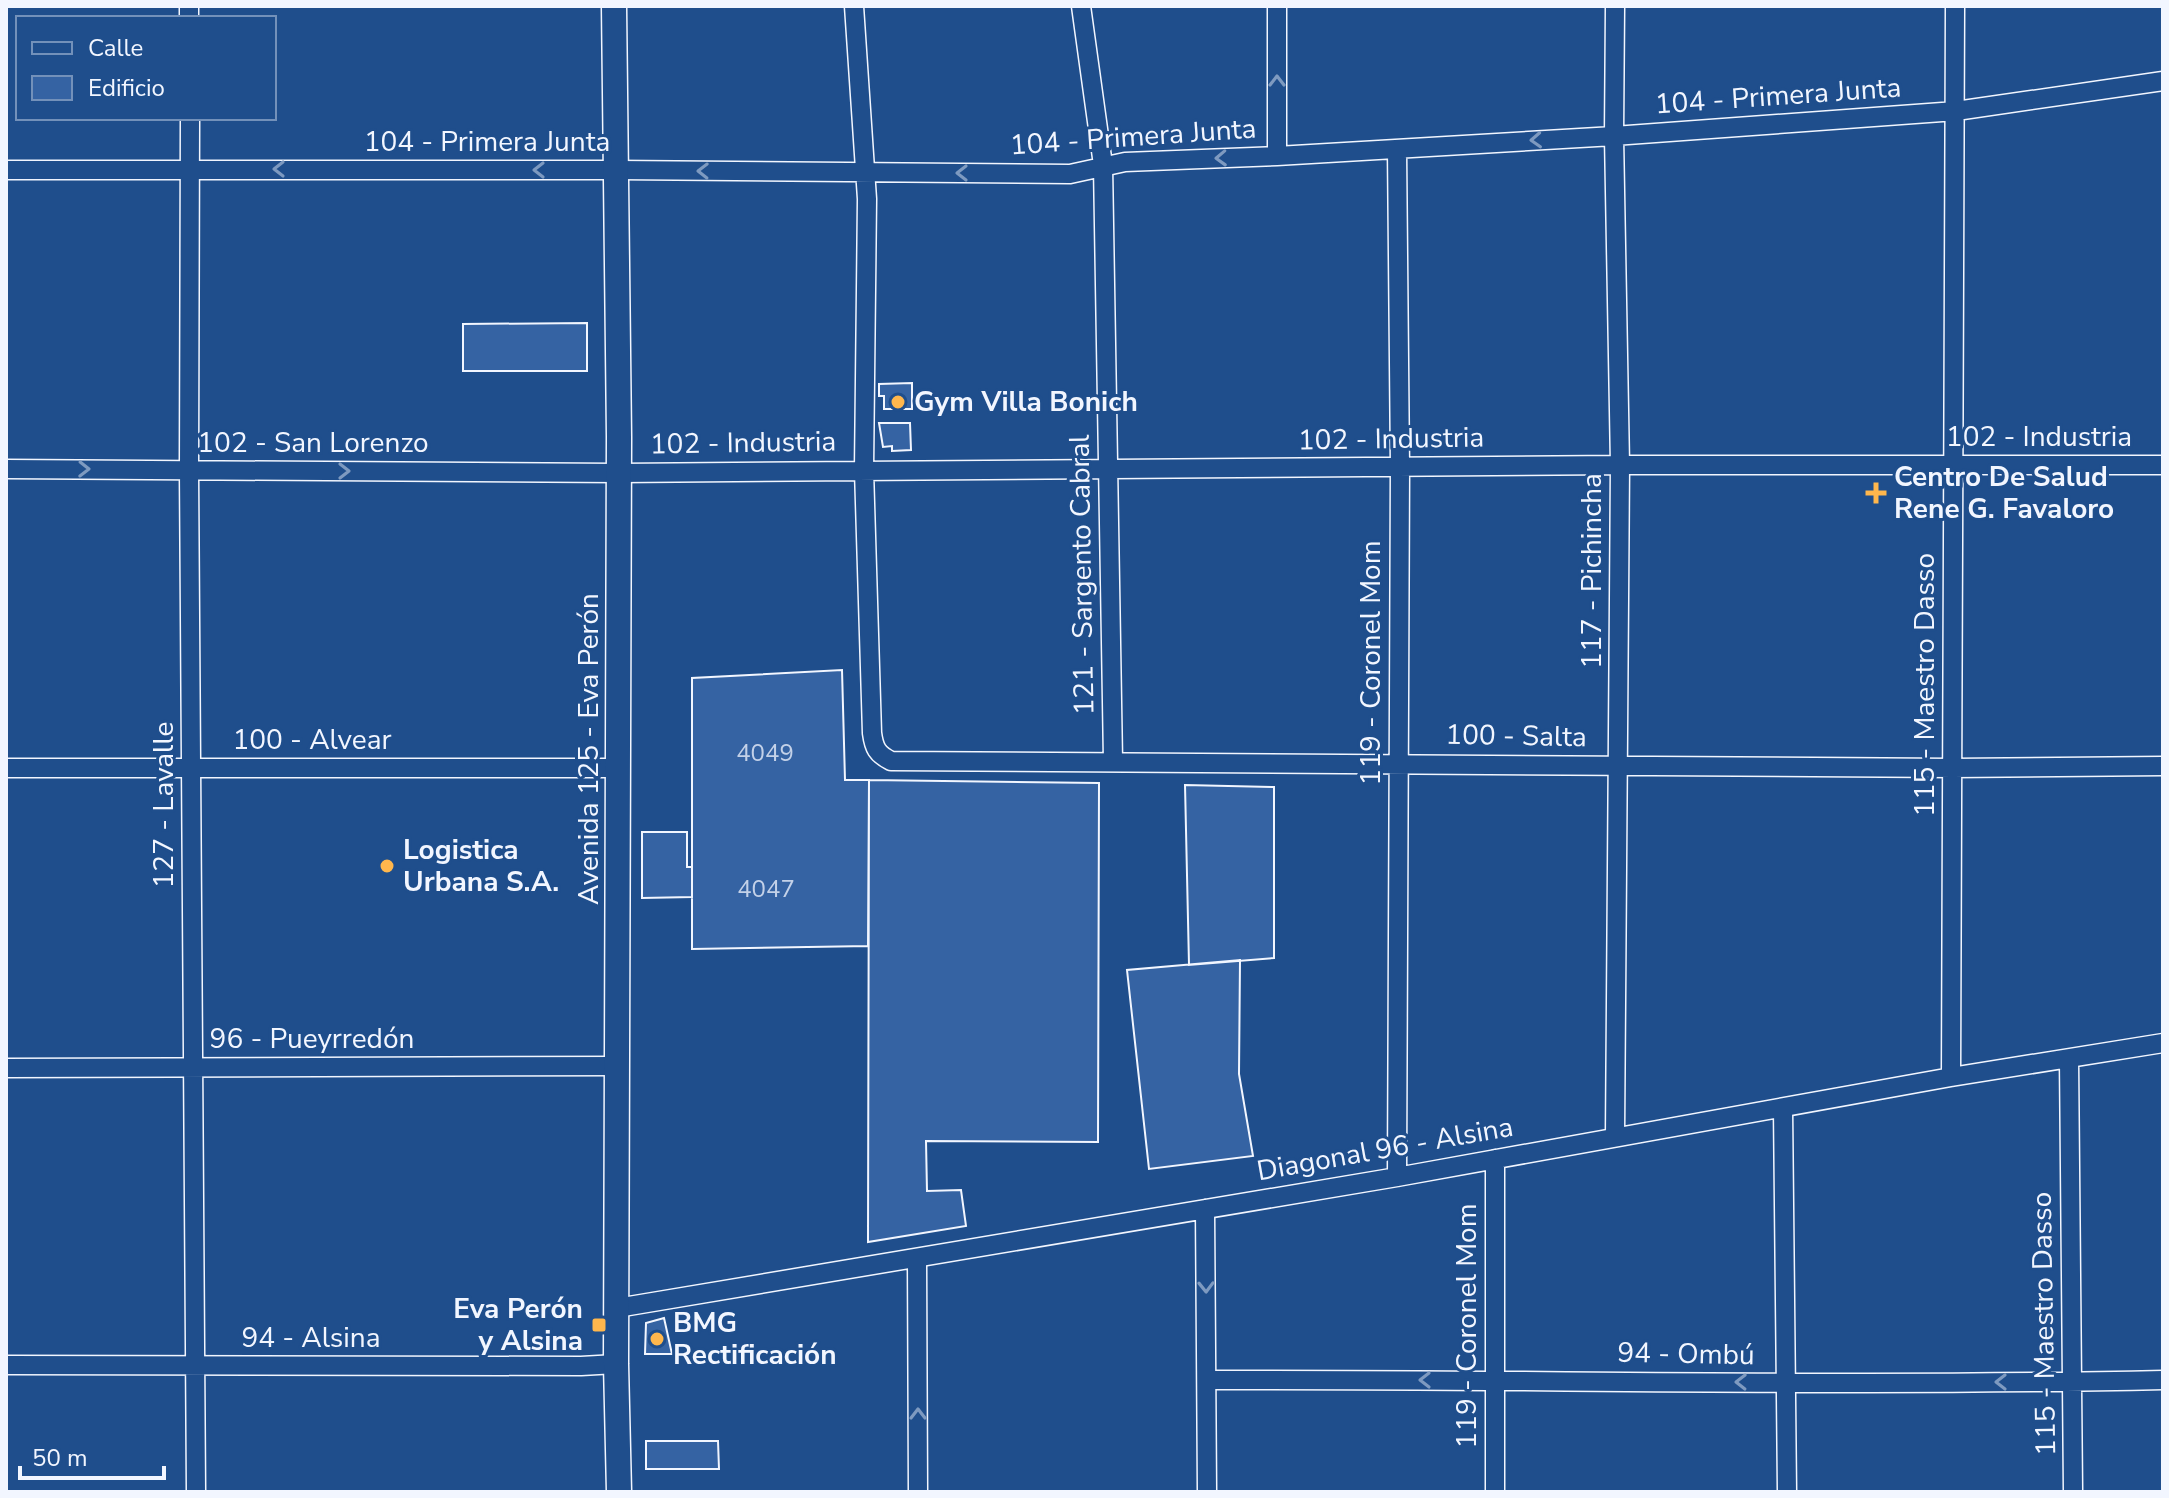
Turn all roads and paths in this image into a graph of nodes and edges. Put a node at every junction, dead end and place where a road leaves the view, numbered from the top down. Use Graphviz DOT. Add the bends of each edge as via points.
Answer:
graph roads {
  1 [pos="614,6"];
  2 [pos="854,6"];
  3 [pos="1081,6"];
  4 [pos="1277,6"];
  5 [pos="1615,6"];
  6 [pos="1955,6"];
  7 [pos="2163,81"];
  8 [pos="1956,111"];
  9 [pos="190,120"];
  10 [pos="1614,136"];
  11 [pos="1397,149"];
  12 [pos="1277,156"];
  13 [pos="1103,165"];
  14 [pos="190,169"];
  15 [pos="6,170"];
  16 [pos="617,170"];
  17 [pos="866,173"];
  18 [pos="1620,465"];
  19 [pos="2163,465"];
  20 [pos="1954,466"];
  21 [pos="1400,467"];
  22 [pos="6,469"];
  23 [pos="864,470"];
  24 [pos="1109,470"];
  25 [pos="189,471"];
  26 [pos="619,473"];
  27 [pos="1113,761"];
  28 [pos="1399,763"];
  29 [pos="1619,766"];
  30 [pos="2163,766"];
  31 [pos="192,767"];
  32 [pos="6,768"];
  33 [pos="618,768"];
  34 [pos="1953,768"];
  35 [pos="2163,1043"];
  36 [pos="2069,1059"];
  37 [pos="619,1066"];
  38 [pos="193,1067"];
  39 [pos="6,1068"];
  40 [pos="1951,1077"];
  41 [pos="1783,1108"];
  42 [pos="1615,1136"];
  43 [pos="1495,1159"];
  44 [pos="1397,1177"];
  45 [pos="1205,1209"];
  46 [pos="917,1258"];
  47 [pos="617,1308"];
  48 [pos="616,1364"];
  49 [pos="6,1365"];
  50 [pos="196,1366"];
  51 [pos="1495,1379"];
  52 [pos="1207,1380"];
  53 [pos="2163,1380"];
  54 [pos="2073,1382"];
  55 [pos="1786,1383"];
  56 [pos="196,1492"];
  57 [pos="619,1492"];
  58 [pos="918,1492"];
  59 [pos="1207,1492"];
  60 [pos="1495,1492"];
  61 [pos="1787,1492"];
  62 [pos="2073,1492"];
  1 -- 16 [label="main road, Avenida 125 - Eva Perón"];
  2 -- 17 [label="street"];
  3 -- 13 [label="street, 121 - Sargento Cabral"];
  12 -- 4 [label="street, one-way"];
  5 -- 10 [label="street, 117 - Pichincha"];
  6 -- 8 [label="street, 115 - Maestro Dasso"];
  7 -- 8 [label="street, 104 - Primera Junta"];
  8 -- 10 [label="street, 104 - Primera Junta"];
  8 -- 20 [label="street, 115 - Maestro Dasso"];
  9 -- 14 [label="street, 127 - Lavalle"];
  10 -- 11 [label="street, 104 - Primera Junta, one-way"];
  10 -- 18 [label="street, 117 - Pichincha"];
  11 -- 12 [label="street, 104 - Primera Junta"];
  11 -- 21 [label="street, 119 - Coronel Mom"];
  12 -- 13 [label="street, 104 - Primera Junta, one-way"];
  13 -- 17 [label="street, 104 - Primera Junta, one-way" via="1070,174"];
  13 -- 24 [label="street, 121 - Sargento Cabral"];
  14 -- 15 [label="street, 104 - Primera Junta"];
  16 -- 14 [label="street, 104 - Primera Junta, one-way"];
  14 -- 25 [label="street, 127 - Lavalle"];
  17 -- 16 [label="street, 104 - Primera Junta, one-way"];
  16 -- 26 [label="main road, Avenida 125 - Eva Perón"];
  17 -- 23 [label="street"];
  18 -- 20 [label="street, 102 - Industria"];
  18 -- 21 [label="street, 102 - Industria"];
  18 -- 29 [label="street, 117 - Pichincha"];
  19 -- 20 [label="street, 102 - Industria"];
  20 -- 34 [label="street, 115 - Maestro Dasso"];
  21 -- 24 [label="street, 102 - Industria"];
  21 -- 28 [label="street, 119 - Coronel Mom"];
  22 -- 25 [label="street, 102 - San Lorenzo, one-way"];
  23 -- 24 [label="street, 102 - Industria"];
  23 -- 26 [label="street, 102 - Industria"];
  23 -- 27 [label="street, 100 - Salta" via="874,747 881,756 891,761"];
  24 -- 27 [label="street, 121 - Sargento Cabral"];
  25 -- 26 [label="street, 102 - San Lorenzo, one-way"];
  25 -- 31 [label="street, 127 - Lavalle"];
  26 -- 33 [label="main road, Avenida 125 - Eva Perón"];
  27 -- 28 [label="street, 100 - Salta"];
  28 -- 29 [label="street, 100 - Salta"];
  28 -- 44 [label="street, 119 - Coronel Mom"];
  29 -- 34 [label="street, 100 - Salta"];
  29 -- 42 [label="street, 117 - Pichincha"];
  30 -- 34 [label="street, 100 - Salta"];
  31 -- 32 [label="street, 100 - Alvear"];
  31 -- 33 [label="street, 100 - Alvear"];
  31 -- 38 [label="street, 127 - Lavalle"];
  33 -- 37 [label="main road, Avenida 125 - Eva Perón"];
  34 -- 40 [label="street, 115 - Maestro Dasso"];
  35 -- 36 [label="street, Diagonal 96 - Alsina"];
  36 -- 40 [label="street, Diagonal 96 - Alsina"];
  36 -- 54 [label="street, 115 - Maestro Dasso"];
  37 -- 38 [label="street, 96 - Pueyrredón"];
  37 -- 47 [label="main road, Avenida 125 - Eva Perón"];
  38 -- 39 [label="street, 96 - Pueyrredón"];
  38 -- 50 [label="street, 127 - Lavalle"];
  40 -- 41 [label="street, Diagonal 96 - Alsina"];
  41 -- 42 [label="street, Diagonal 96 - Alsina"];
  41 -- 55 [label="street"];
  42 -- 43 [label="street, Diagonal 96 - Alsina"];
  43 -- 44 [label="street, Diagonal 96 - Alsina"];
  43 -- 51 [label="street, 119 - Coronel Mom"];
  44 -- 45 [label="street, Diagonal 96 - Alsina"];
  45 -- 46 [label="street, Diagonal 96 - Alsina"];
  45 -- 52 [label="street, one-way"];
  46 -- 47 [label="street, Diagonal 96 - Alsina"];
  58 -- 46 [label="street, one-way"];
  47 -- 48 [label="main road, Avenida 125 - Eva Perón"];
  48 -- 50 [label="street, 94 - Alsina"];
  48 -- 57 [label="main road, Avenida 125 - Eva Perón"];
  49 -- 50 [label="street, 94 - Alsina"];
  50 -- 56 [label="street, 127 - Lavalle"];
  51 -- 52 [label="street, 94 - Ombú, one-way"];
  55 -- 51 [label="street, 94 - Ombú, one-way"];
  51 -- 60 [label="street, 119 - Coronel Mom"];
  52 -- 59 [label="street"];
  53 -- 54 [label="street, 94 - Ombú"];
  54 -- 55 [label="street, 94 - Ombú, one-way"];
  54 -- 62 [label="street, 115 - Maestro Dasso"];
  55 -- 61 [label="street"];
}
